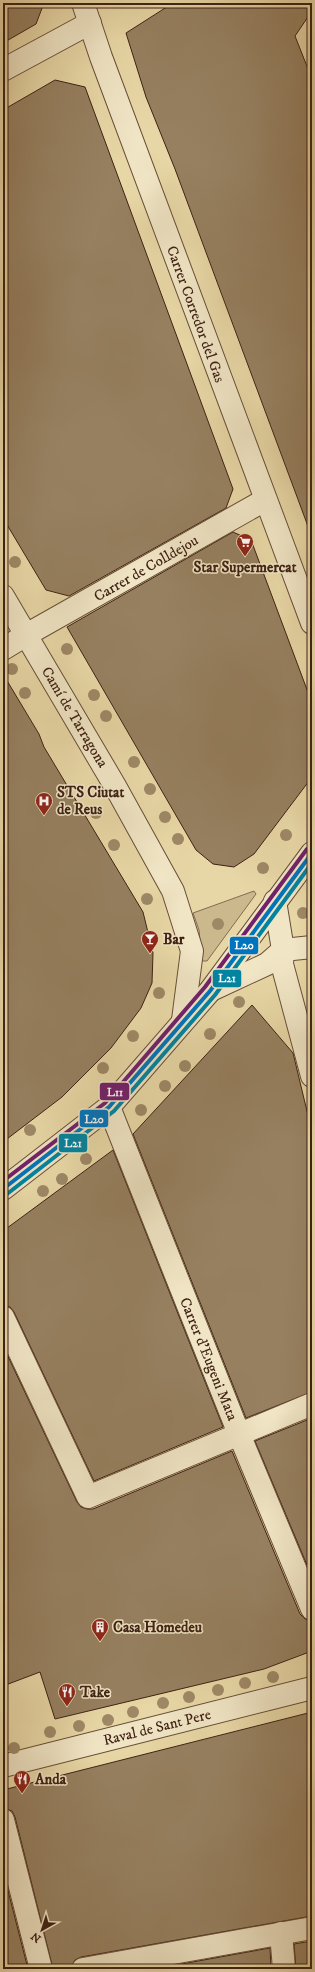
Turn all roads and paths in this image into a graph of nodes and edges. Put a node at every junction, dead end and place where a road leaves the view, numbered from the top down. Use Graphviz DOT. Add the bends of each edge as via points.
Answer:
graph roads {
  1 [pos="83,3"];
  2 [pos="90,23"];
  3 [pos="3,70"];
  4 [pos="265,500"];
  5 [pos="3,596"];
  6 [pos="312,623"];
  7 [pos="26,635"];
  8 [pos="3,649"];
  9 [pos="312,853"];
  10 [pos="276,901"];
  11 [pos="312,947"];
  12 [pos="283,950"];
  13 [pos="210,991"];
  14 [pos="183,1020"];
  15 [pos="312,1076"];
  16 [pos="109,1107"];
  17 [pos="3,1189"];
  18 [pos="3,1316"];
  19 [pos="312,1404"];
  20 [pos="239,1434"];
  21 [pos="312,1609"];
  22 [pos="312,1688"];
  23 [pos="3,1766"];
  24 [pos="3,1820"];
  25 [pos="312,1928"];
  26 [pos="281,1933"];
  27 [pos="41,1969"];
  28 [pos="83,1969"];
  29 [pos="284,1969"];
  1 -- 2 [label="street, Carrer Corredor del Gas"];
  2 -- 3 [label="street"];
  2 -- 4 [label="street, Carrer Corredor del Gas"];
  4 -- 6 [label="street, Carrer Corredor del Gas"];
  4 -- 7 [label="street, Carrer de Colldejou"];
  5 -- 7 [label="street, Camí de Tarragona"];
  7 -- 8 [label="street, Carrer de Colldejou"];
  7 -- 14 [label="street, Camí de Tarragona" via="173,891 192,951"];
  9 -- 10 [label="street"];
  10 -- 12 [label="street"];
  10 -- 13 [label="street"];
  11 -- 12 [label="street"];
  12 -- 13 [label="street" via="267,964"];
  12 -- 15 [label="street" via="282,964"];
  13 -- 14 [label="street"];
  14 -- 16 [label="street"];
  16 -- 17 [label="street"];
  16 -- 20 [label="street, Carrer d'Eugeni Mata"];
  18 -- 20 [label="street" via="88,1497"];
  19 -- 20 [label="street"];
  20 -- 21 [label="street, Carrer d'Eugeni Mata"];
  22 -- 23 [label="street, Raval de Sant Pere"];
  24 -- 27 [label="street"];
  25 -- 26 [label="street"];
  26 -- 28 [label="street"];
  26 -- 29 [label="street"];
}
